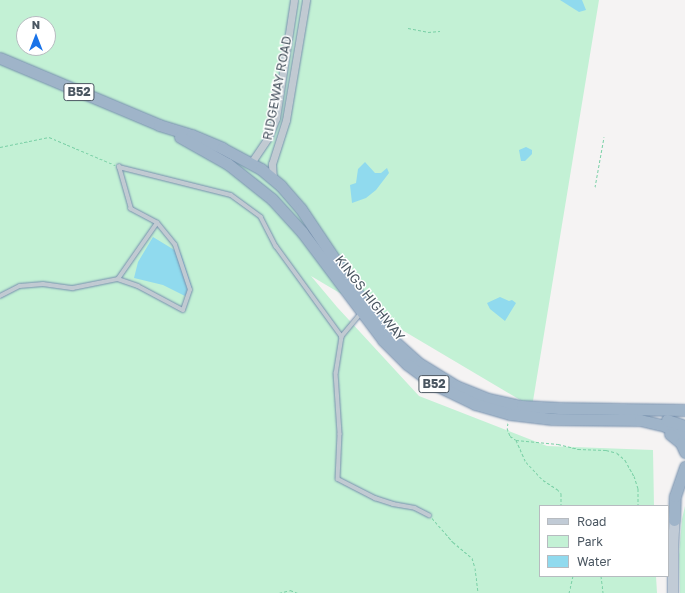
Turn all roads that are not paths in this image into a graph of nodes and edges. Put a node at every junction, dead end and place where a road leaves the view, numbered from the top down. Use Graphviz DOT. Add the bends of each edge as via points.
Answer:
graph roads {
  1 [pos="294,0"];
  2 [pos="306,0"];
  3 [pos="0,58"];
  4 [pos="159,125"];
  5 [pos="251,163"];
  6 [pos="273,179"];
  7 [pos="280,206"];
  8 [pos="157,222"];
  9 [pos="118,279"];
  10 [pos="0,296"];
  11 [pos="362,314"];
  12 [pos="342,337"];
  13 [pos="569,409"];
  14 [pos="685,410"];
  15 [pos="620,420"];
  16 [pos="685,426"];
  17 [pos="685,437"];
  18 [pos="685,452"];
  19 [pos="685,467"];
  20 [pos="684,485"];
  21 [pos="429,515"];
  22 [pos="674,520"];
  23 [pos="673,593"];
  1 -- 5 [label="street, RIDGEWAY ROAD" via="276,118 269,136"];
  2 -- 6 [label="street, RIDGEWAY ROAD" via="286,120 272,164"];
  3 -- 4 [label="highway, KINGS HIGHWAY / B52"];
  4 -- 5 [label="highway, KINGS HIGHWAY / B52" via="197,137"];
  4 -- 7 [label="highway, KINGS HIGHWAY / B52" via="228,164"];
  5 -- 6 [label="highway, KINGS HIGHWAY / B52"];
  5 -- 7 [label="highway" via="256,176"];
  6 -- 13 [label="highway, KINGS HIGHWAY / B52" via="305,214 381,326 420,364 456,386 488,399 522,406"];
  7 -- 11 [label="highway, KINGS HIGHWAY / B52"];
  8 -- 9 [label="lane"];
  8 -- 9 [label="lane" via="175,245 190,290 183,310 138,286"];
  8 -- 12 [label="lane" via="131,209 119,167 231,195 262,217 276,246"];
  9 -- 10 [label="lane" via="73,288 43,284 20,286"];
  11 -- 12 [label="lane"];
  11 -- 15 [label="highway, KINGS HIGHWAY / B52" via="387,344 416,371 474,404 530,417"];
  12 -- 21 [label="lane" via="336,373 340,434 338,479 376,498 416,508"];
  13 -- 14 [label="highway, KINGS HIGHWAY / B52"];
  13 -- 16 [label="highway, B52" via="647,414"];
  15 -- 17 [label="highway, KINGS HIGHWAY / B52" via="651,421"];
  15 -- 18 [label="highway" via="653,426 665,431 679,440"];
  19 -- 22 [label="highway" via="675,496"];
  20 -- 22 [label="main road"];
  22 -- 23 [label="main road"];
}
